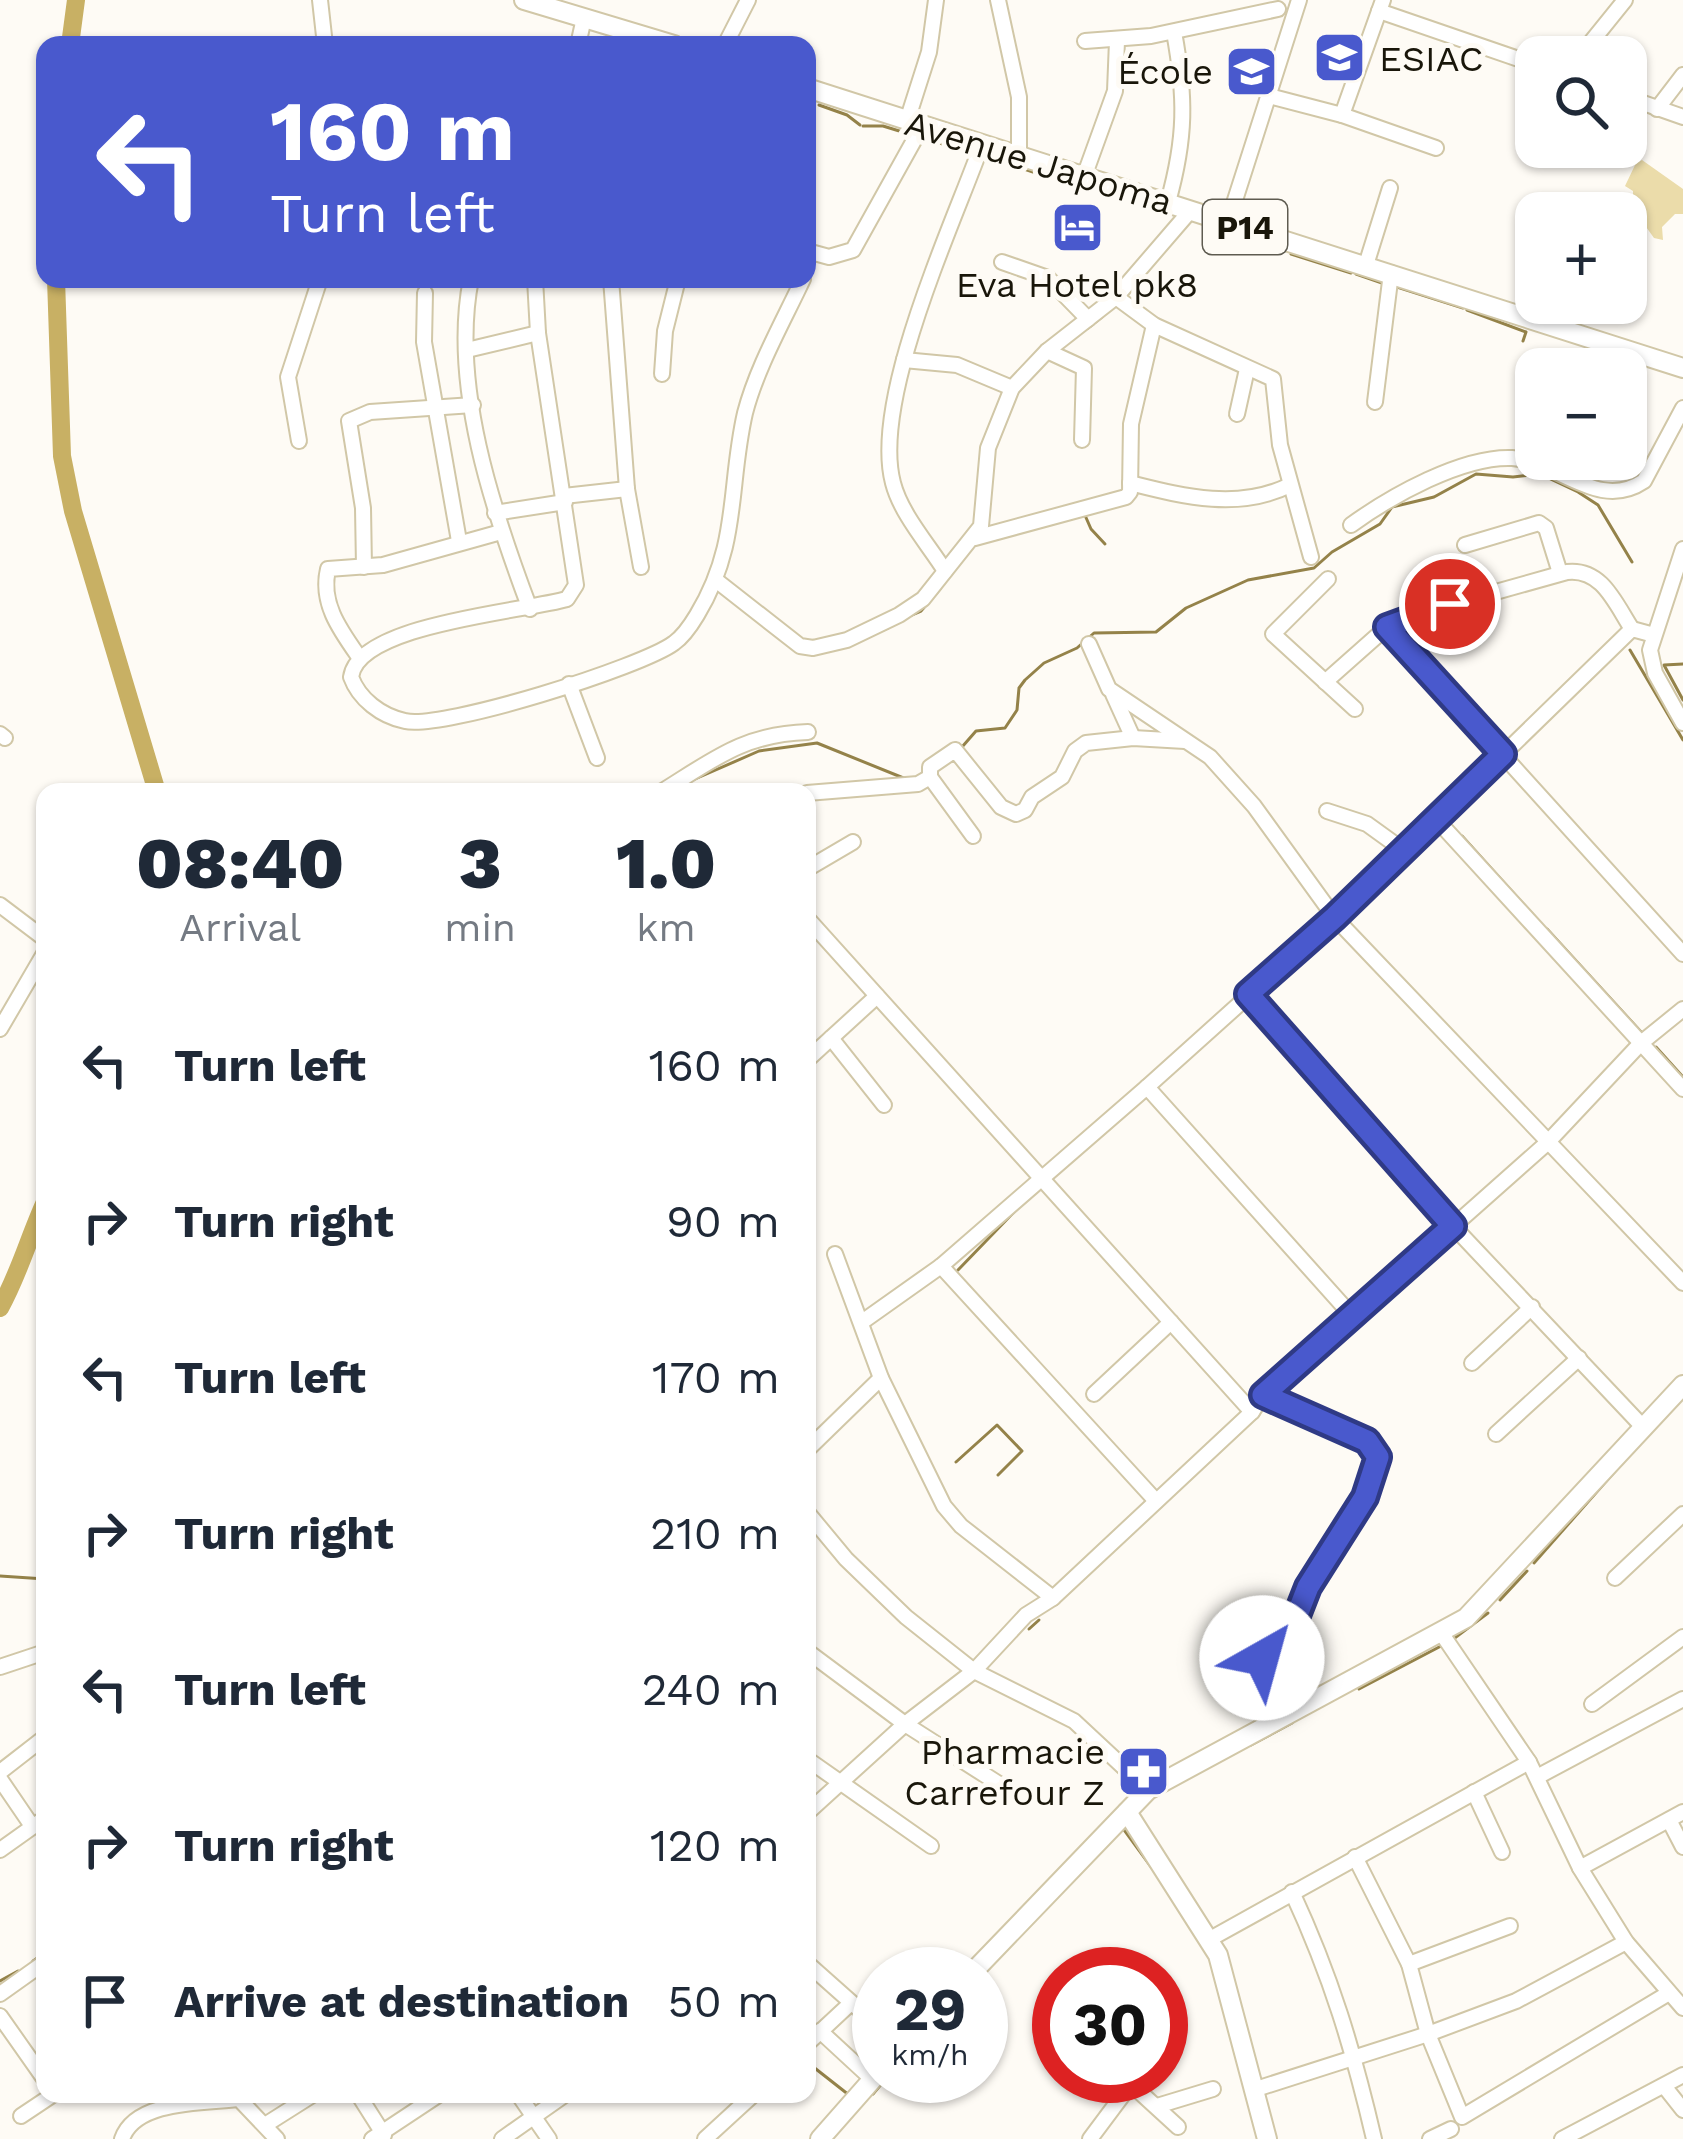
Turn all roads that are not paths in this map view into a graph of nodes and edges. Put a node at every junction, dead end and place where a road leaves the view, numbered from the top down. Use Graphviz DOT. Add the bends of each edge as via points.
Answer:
graph roads {
  1 [pos="320,0"];
  2 [pos="524,0"];
  3 [pos="748,0"];
  4 [pos="936,0"];
  5 [pos="998,0"];
  6 [pos="1299,0"];
  7 [pos="1625,0"];
  8 [pos="1278,4"];
  9 [pos="1381,6"];
  10 [pos="584,18"];
  11 [pos="1174,32"];
  12 [pos="324,36"];
  13 [pos="580,36"];
  14 [pos="644,36"];
  15 [pos="730,36"];
  16 [pos="1596,36"];
  17 [pos="1085,41"];
  18 [pos="1118,41"];
  19 [pos="1284,46"];
  20 [pos="1515,57"];
  21 [pos="1683,75"];
  22 [pos="816,91"];
  23 [pos="1269,96"];
  24 [pos="1647,105"];
  25 [pos="1657,109"];
  26 [pos="1342,116"];
  27 [pos="1683,117"];
  28 [pos="915,124"];
  29 [pos="982,144"];
  30 [pos="1436,148"];
  31 [pos="1019,154"];
  32 [pos="1085,174"];
  33 [pos="1390,188"];
  34 [pos="1168,202"];
  35 [pos="1191,210"];
  36 [pos="1228,221"];
  37 [pos="816,254"];
  38 [pos="1002,262"];
  39 [pos="1366,265"];
  40 [pos="1391,273"];
  41 [pos="317,288"];
  42 [pos="469,288"];
  43 [pos="536,288"];
  44 [pos="612,288"];
  45 [pos="676,288"];
  46 [pos="798,288"];
  47 [pos="425,293"];
  48 [pos="1116,297"];
  49 [pos="1088,319"];
  50 [pos="1154,325"];
  51 [pos="538,333"];
  52 [pos="467,350"];
  53 [pos="1046,351"];
  54 [pos="904,360"];
  55 [pos="1247,368"];
  56 [pos="1683,368"];
  57 [pos="662,374"];
  58 [pos="1012,388"];
  59 [pos="1375,402"];
  60 [pos="472,405"];
  61 [pos="434,406"];
  62 [pos="1683,408"];
  63 [pos="1237,414"];
  64 [pos="1082,440"];
  65 [pos="299,441"];
  66 [pos="1130,483"];
  67 [pos="1290,485"];
  68 [pos="627,489"];
  69 [pos="565,499"];
  70 [pos="495,513"];
  71 [pos="1351,525"];
  72 [pos="501,532"];
  73 [pos="975,538"];
  74 [pos="459,541"];
  75 [pos="1466,545"];
  76 [pos="1683,549"];
  77 [pos="1311,557"];
  78 [pos="364,567"];
  79 [pos="641,567"];
  80 [pos="945,571"];
  81 [pos="1560,573"];
  82 [pos="1328,579"];
  83 [pos="717,581"];
  84 [pos="530,609"];
  85 [pos="1387,627"];
  86 [pos="1632,629"];
  87 [pos="1654,635"];
  88 [pos="1089,644"];
  89 [pos="359,657"];
  90 [pos="1102,679"];
  91 [pos="1325,682"];
  92 [pos="568,685"];
  93 [pos="1355,709"];
  94 [pos="1683,723"];
  95 [pos="808,732"];
  96 [pos="1133,738"];
  97 [pos="1190,741"];
  98 [pos="1503,754"];
  99 [pos="597,758"];
  100 [pos="930,777"];
  101 [pos="689,783"];
  102 [pos="816,792"];
  103 [pos="1327,811"];
  104 [pos="1436,819"];
  105 [pos="974,836"];
  106 [pos="853,842"];
  107 [pos="1403,850"];
  108 [pos="816,860"];
  109 [pos="0,905"];
  110 [pos="1335,917"];
  111 [pos="816,928"];
  112 [pos="36,932"];
  113 [pos="1683,954"];
  114 [pos="36,967"];
  115 [pos="1248,994"];
  116 [pos="878,996"];
  117 [pos="1683,1009"];
  118 [pos="0,1029"];
  119 [pos="831,1038"];
  120 [pos="1641,1043"];
  121 [pos="816,1052"];
  122 [pos="1147,1087"];
  123 [pos="1683,1089"];
  124 [pos="884,1105"];
  125 [pos="1546,1143"];
  126 [pos="1043,1177"];
  127 [pos="1453,1226"];
  128 [pos="835,1254"];
  129 [pos="941,1266"];
  130 [pos="1683,1283"];
  131 [pos="1532,1307"];
  132 [pos="1354,1318"];
  133 [pos="862,1322"];
  134 [pos="1171,1322"];
  135 [pos="1579,1358"];
  136 [pos="1472,1363"];
  137 [pos="881,1378"];
  138 [pos="1683,1385"];
  139 [pos="1094,1394"];
  140 [pos="1263,1395"];
  141 [pos="1252,1412"];
  142 [pos="1643,1427"];
  143 [pos="1496,1435"];
  144 [pos="816,1441"];
  145 [pos="1156,1502"];
  146 [pos="1683,1514"];
  147 [pos="816,1523"];
  148 [pos="1615,1578"];
  149 [pos="1053,1598"];
  150 [pos="1442,1634"];
  151 [pos="1683,1636"];
  152 [pos="36,1655"];
  153 [pos="816,1658"];
  154 [pos="0,1667"];
  155 [pos="974,1671"];
  156 [pos="1683,1699"];
  157 [pos="1592,1704"];
  158 [pos="1288,1716"];
  159 [pos="905,1724"];
  160 [pos="36,1744"];
  161 [pos="1529,1762"];
  162 [pos="816,1766"];
  163 [pos="0,1776"];
  164 [pos="1537,1777"];
  165 [pos="840,1784"];
  166 [pos="999,1784"];
  167 [pos="1148,1790"];
  168 [pos="1474,1792"];
  169 [pos="816,1805"];
  170 [pos="1127,1812"];
  171 [pos="1676,1816"];
  172 [pos="36,1818"];
  173 [pos="36,1824"];
  174 [pos="931,1846"];
  175 [pos="1683,1847"];
  176 [pos="0,1850"];
  177 [pos="1502,1852"];
  178 [pos="1354,1857"];
  179 [pos="1580,1868"];
  180 [pos="1292,1892"];
  181 [pos="1510,1925"];
  182 [pos="1210,1939"];
  183 [pos="1626,1942"];
  184 [pos="997,1947"];
  185 [pos="1409,1964"];
  186 [pos="36,1969"];
  187 [pos="816,1971"];
  188 [pos="1669,1993"];
  189 [pos="0,1994"];
  190 [pos="850,2003"];
  191 [pos="1683,2008"];
  192 [pos="0,2016"];
  193 [pos="820,2031"];
  194 [pos="1428,2033"];
  195 [pos="816,2035"];
  196 [pos="1355,2056"];
  197 [pos="852,2057"];
  198 [pos="36,2067"];
  199 [pos="1683,2074"];
  200 [pos="1664,2086"];
  201 [pos="1213,2089"];
  202 [pos="1253,2090"];
  203 [pos="852,2102"];
  204 [pos="40,2103"];
  205 [pos="209,2103"];
  206 [pos="244,2103"];
  207 [pos="300,2103"];
  208 [pos="363,2103"];
  209 [pos="427,2103"];
  210 [pos="523,2103"];
  211 [pos="554,2103"];
  212 [pos="745,2103"];
  213 [pos="1157,2106"];
  214 [pos="1683,2110"];
  215 [pos="21,2116"];
  216 [pos="533,2119"];
  217 [pos="266,2126"];
  218 [pos="1178,2127"];
  219 [pos="1451,2129"];
  220 [pos="1582,2134"];
  221 [pos="380,2136"];
  222 [pos="710,2138"];
  223 [pos="122,2139"];
  224 [pos="277,2139"];
  225 [pos="502,2139"];
  226 [pos="549,2139"];
  227 [pos="820,2139"];
  228 [pos="1090,2139"];
  229 [pos="1267,2139"];
  230 [pos="1374,2139"];
  231 [pos="1430,2139"];
  232 [pos="1562,2139"];
  1 -- 12 [label="street"];
  2 -- 10 [label="main road"];
  3 -- 15 [label="street"];
  4 -- 28 [label="street"];
  5 -- 31 [label="street" via="1018,97"];
  6 -- 19 [label="street"];
  7 -- 16 [label="street"];
  8 -- 11 [label="street"];
  8 -- 19 [label="street"];
  9 -- 20 [label="street"];
  9 -- 26 [label="street"];
  10 -- 13 [label="street"];
  10 -- 14 [label="main road"];
  11 -- 18 [label="street"];
  11 -- 34 [label="street" via="1184,134"];
  17 -- 18 [label="street"];
  18 -- 32 [label="street" via="1114,91"];
  19 -- 23 [label="street"];
  21 -- 25 [label="street"];
  22 -- 28 [label="main road, Avenue Japoma / P14"];
  23 -- 26 [label="street"];
  23 -- 36 [label="street"];
  24 -- 25 [label="street"];
  25 -- 27 [label="street"];
  26 -- 30 [label="street"];
  28 -- 29 [label="main road, Avenue Japoma / P14"];
  28 -- 37 [label="street" via="854,250"];
  29 -- 31 [label="main road, Avenue Japoma / P14"];
  29 -- 54 [label="street"];
  31 -- 32 [label="main road, Avenue Japoma / P14"];
  32 -- 34 [label="main road, Avenue Japoma / P14"];
  33 -- 39 [label="street"];
  34 -- 35 [label="main road, Avenue Japoma / P14"];
  35 -- 36 [label="main road, Avenue Japoma / P14"];
  35 -- 48 [label="street"];
  36 -- 39 [label="main road, Avenue Japoma / P14"];
  38 -- 49 [label="street" via="1048,278"];
  39 -- 40 [label="main road, Avenue Japoma / P14"];
  40 -- 56 [label="main road, Avenue Japoma / P14"];
  40 -- 59 [label="street"];
  41 -- 65 [label="street" via="288,377"];
  42 -- 52 [label="street"];
  43 -- 51 [label="street"];
  44 -- 68 [label="street"];
  45 -- 57 [label="street"];
  46 -- 83 [label="street" via="749,398"];
  47 -- 61 [label="street"];
  48 -- 49 [label="street"];
  48 -- 50 [label="street"];
  49 -- 53 [label="street"];
  50 -- 55 [label="street"];
  50 -- 66 [label="street" via="1131,424"];
  51 -- 52 [label="street"];
  51 -- 69 [label="street"];
  52 -- 60 [label="street"];
  53 -- 58 [label="street"];
  53 -- 64 [label="street" via="1084,368"];
  54 -- 58 [label="street" via="957,364"];
  54 -- 80 [label="street" via="890,426 894,489"];
  55 -- 63 [label="street"];
  55 -- 67 [label="street" via="1274,382"];
  58 -- 73 [label="street" via="988,448"];
  60 -- 61 [label="street"];
  60 -- 70 [label="street"];
  61 -- 74 [label="street"];
  61 -- 78 [label="street" via="349,422"];
  62 -- 71 [label="street" via="1636,486 1598,491 1532,462 1492,460 1440,474"];
  66 -- 67 [label="street" via="1203,500"];
  66 -- 73 [label="street" via="1122,500"];
  67 -- 77 [label="street"];
  68 -- 69 [label="street"];
  68 -- 79 [label="street"];
  69 -- 70 [label="street"];
  69 -- 84 [label="street" via="576,585 567,599"];
  70 -- 72 [label="street"];
  72 -- 74 [label="street"];
  72 -- 84 [label="street"];
  73 -- 80 [label="street"];
  74 -- 78 [label="street"];
  75 -- 81 [label="street" via="1543,524"];
  76 -- 87 [label="street"];
  78 -- 89 [label="street" via="325,573 332,616"];
  80 -- 83 [label="street" via="912,608 813,648 787,638"];
  81 -- 85 [label="street"];
  81 -- 86 [label="street" via="1597,578"];
  82 -- 91 [label="street" via="1274,634"];
  83 -- 92 [label="street" via="675,642"];
  84 -- 89 [label="street" via="397,636"];
  85 -- 91 [label="street"];
  85 -- 98 [label="street"];
  86 -- 87 [label="street"];
  86 -- 98 [label="street"];
  87 -- 94 [label="street" via="1651,662"];
  88 -- 90 [label="street"];
  89 -- 92 [label="street" via="351,677 356,691 409,723"];
  90 -- 96 [label="street"];
  90 -- 97 [label="street"];
  91 -- 93 [label="street"];
  92 -- 99 [label="street"];
  95 -- 101 [label="street" via="726,749"];
  96 -- 97 [label="street"];
  96 -- 100 [label="street" via="1079,746 1062,777 1016,814 1001,807 958,751 930,766"];
  97 -- 110 [label="street" via="1254,806"];
  98 -- 104 [label="street"];
  98 -- 113 [label="street"];
  100 -- 102 [label="street" via="906,787"];
  100 -- 105 [label="street"];
  103 -- 107 [label="street" via="1367,824"];
  104 -- 107 [label="street"];
  104 -- 120 [label="street"];
  106 -- 108 [label="street"];
  107 -- 110 [label="street"];
  109 -- 112 [label="street"];
  110 -- 115 [label="street"];
  110 -- 125 [label="street"];
  111 -- 116 [label="street"];
  114 -- 118 [label="street"];
  115 -- 122 [label="street"];
  115 -- 127 [label="street"];
  116 -- 119 [label="street"];
  116 -- 126 [label="street"];
  117 -- 120 [label="street"];
  119 -- 121 [label="street"];
  119 -- 124 [label="street"];
  120 -- 123 [label="street"];
  120 -- 125 [label="street"];
  122 -- 126 [label="street"];
  122 -- 132 [label="street"];
  125 -- 127 [label="street"];
  125 -- 130 [label="street"];
  126 -- 129 [label="street"];
  126 -- 134 [label="street"];
  127 -- 131 [label="street"];
  127 -- 132 [label="street"];
  128 -- 133 [label="street"];
  129 -- 133 [label="street"];
  129 -- 145 [label="street"];
  131 -- 135 [label="street"];
  131 -- 136 [label="street"];
  132 -- 140 [label="street"];
  133 -- 137 [label="street"];
  134 -- 139 [label="street"];
  134 -- 141 [label="street"];
  135 -- 142 [label="street"];
  135 -- 143 [label="street"];
  137 -- 144 [label="street"];
  137 -- 149 [label="street" via="953,1518"];
  138 -- 142 [label="main road"];
  140 -- 141 [label="street"];
  140 -- 158 [label="street" via="1367,1441 1378,1457 1365,1497 1308,1587 1290,1633 1263,1654"];
  141 -- 145 [label="street"];
  142 -- 150 [label="main road" via="1486,1600"];
  145 -- 149 [label="street"];
  146 -- 148 [label="street"];
  147 -- 155 [label="street" via="906,1617"];
  149 -- 155 [label="street"];
  150 -- 158 [label="main road"];
  150 -- 161 [label="street"];
  151 -- 157 [label="street"];
  152 -- 154 [label="street"];
  153 -- 159 [label="street"];
  155 -- 159 [label="street"];
  155 -- 167 [label="street" via="1075,1721"];
  156 -- 164 [label="street"];
  158 -- 167 [label="main road"];
  159 -- 165 [label="street"];
  159 -- 166 [label="street"];
  160 -- 163 [label="street"];
  161 -- 164 [label="street"];
  161 -- 168 [label="street"];
  162 -- 165 [label="street"];
  163 -- 172 [label="street"];
  164 -- 179 [label="street"];
  165 -- 169 [label="street"];
  165 -- 174 [label="street"];
  167 -- 170 [label="main road"];
  168 -- 177 [label="street"];
  168 -- 178 [label="street"];
  170 -- 182 [label="main road"];
  170 -- 184 [label="main road"];
  171 -- 175 [label="street"];
  171 -- 179 [label="street"];
  173 -- 176 [label="street"];
  178 -- 180 [label="street"];
  178 -- 185 [label="street"];
  179 -- 183 [label="street"];
  180 -- 182 [label="street"];
  180 -- 196 [label="street"];
  181 -- 185 [label="street"];
  182 -- 202 [label="main road"];
  183 -- 188 [label="street"];
  183 -- 194 [label="street" via="1522,1998"];
  185 -- 194 [label="street"];
  186 -- 189 [label="street"];
  187 -- 190 [label="street"];
  188 -- 191 [label="street"];
  188 -- 194 [label="street" via="1466,2117"];
  190 -- 193 [label="street"];
  192 -- 198 [label="street"];
  193 -- 195 [label="street"];
  193 -- 197 [label="street"];
  194 -- 196 [label="street"];
  196 -- 202 [label="street"];
  196 -- 230 [label="street"];
  199 -- 200 [label="street"];
  200 -- 214 [label="street"];
  200 -- 220 [label="street"];
  201 -- 213 [label="street"];
  202 -- 229 [label="main road"];
  203 -- 227 [label="main road"];
  204 -- 215 [label="street"];
  205 -- 223 [label="street" via="147,2113 130,2122"];
  206 -- 217 [label="street"];
  207 -- 217 [label="street"];
  208 -- 221 [label="street"];
  209 -- 221 [label="street"];
  210 -- 216 [label="street"];
  211 -- 216 [label="street"];
  212 -- 222 [label="street"];
  213 -- 218 [label="street"];
  213 -- 228 [label="street" via="1128,2085"];
  216 -- 225 [label="street"];
  216 -- 226 [label="street"];
  217 -- 224 [label="street"];
  219 -- 231 [label="street"];
  220 -- 232 [label="street"];
}
